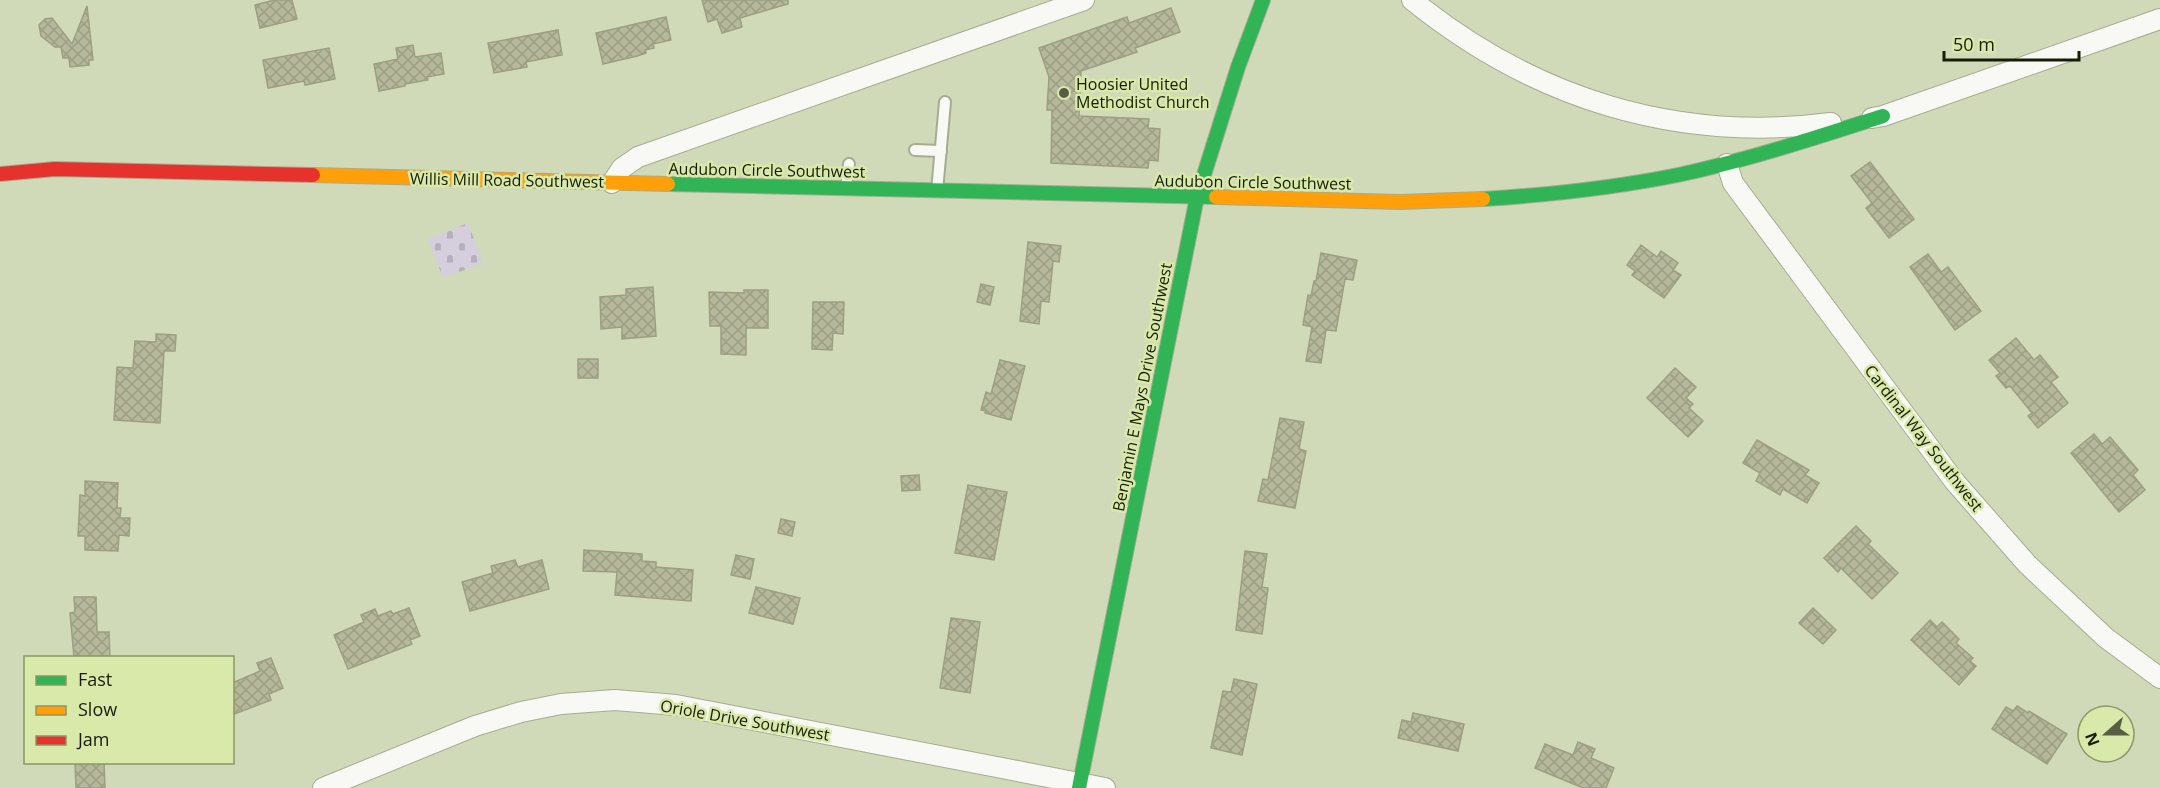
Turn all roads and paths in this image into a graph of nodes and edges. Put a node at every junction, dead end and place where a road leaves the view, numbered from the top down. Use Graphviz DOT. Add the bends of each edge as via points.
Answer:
graph roads {
  1 [pos="1084,0"];
  2 [pos="1263,0"];
  3 [pos="1412,0"];
  4 [pos="2160,19"];
  5 [pos="945,102"];
  6 [pos="1883,116"];
  7 [pos="915,150"];
  8 [pos="941,151"];
  9 [pos="849,164"];
  10 [pos="1727,164"];
  11 [pos="0,174"];
  12 [pos="612,183"];
  13 [pos="846,189"];
  14 [pos="937,191"];
  15 [pos="1197,197"];
  16 [pos="2160,678"];
  17 [pos="1079,785"];
  18 [pos="323,788"];
  19 [pos="1105,788"];
  1 -- 12 [label="street, Willis Mill Road Southwest" via="638,157 622,168"];
  2 -- 15 [label="street, Benjamin E Mays Drive Southwest"];
  3 -- 6 [label="street" via="1476,47 1529,76 1586,100 1656,119 1728,128 1801,127"];
  4 -- 6 [label="street"];
  5 -- 8 [label="lane"];
  6 -- 10 [label="street, Audubon Circle Southwest"];
  7 -- 8 [label="lane"];
  8 -- 14 [label="lane"];
  9 -- 13 [label="lane"];
  10 -- 15 [label="street, Audubon Circle Southwest" via="1610,187 1491,200"];
  10 -- 16 [label="street, Cardinal Way Southwest" via="1733,183 1955,482 2027,564 2106,638"];
  11 -- 12 [label="street, Willis Mill Road Southwest" via="55,169"];
  12 -- 13 [label="street, Audubon Circle Southwest"];
  13 -- 14 [label="street, Audubon Circle Southwest"];
  14 -- 15 [label="street, Audubon Circle Southwest"];
  15 -- 17 [label="street, Benjamin E Mays Drive Southwest"];
  17 -- 18 [label="street, Oriole Drive Southwest" via="676,705 615,700 521,712 475,726"];
  17 -- 19 [label="street, Oriole Drive Southwest"];
}
